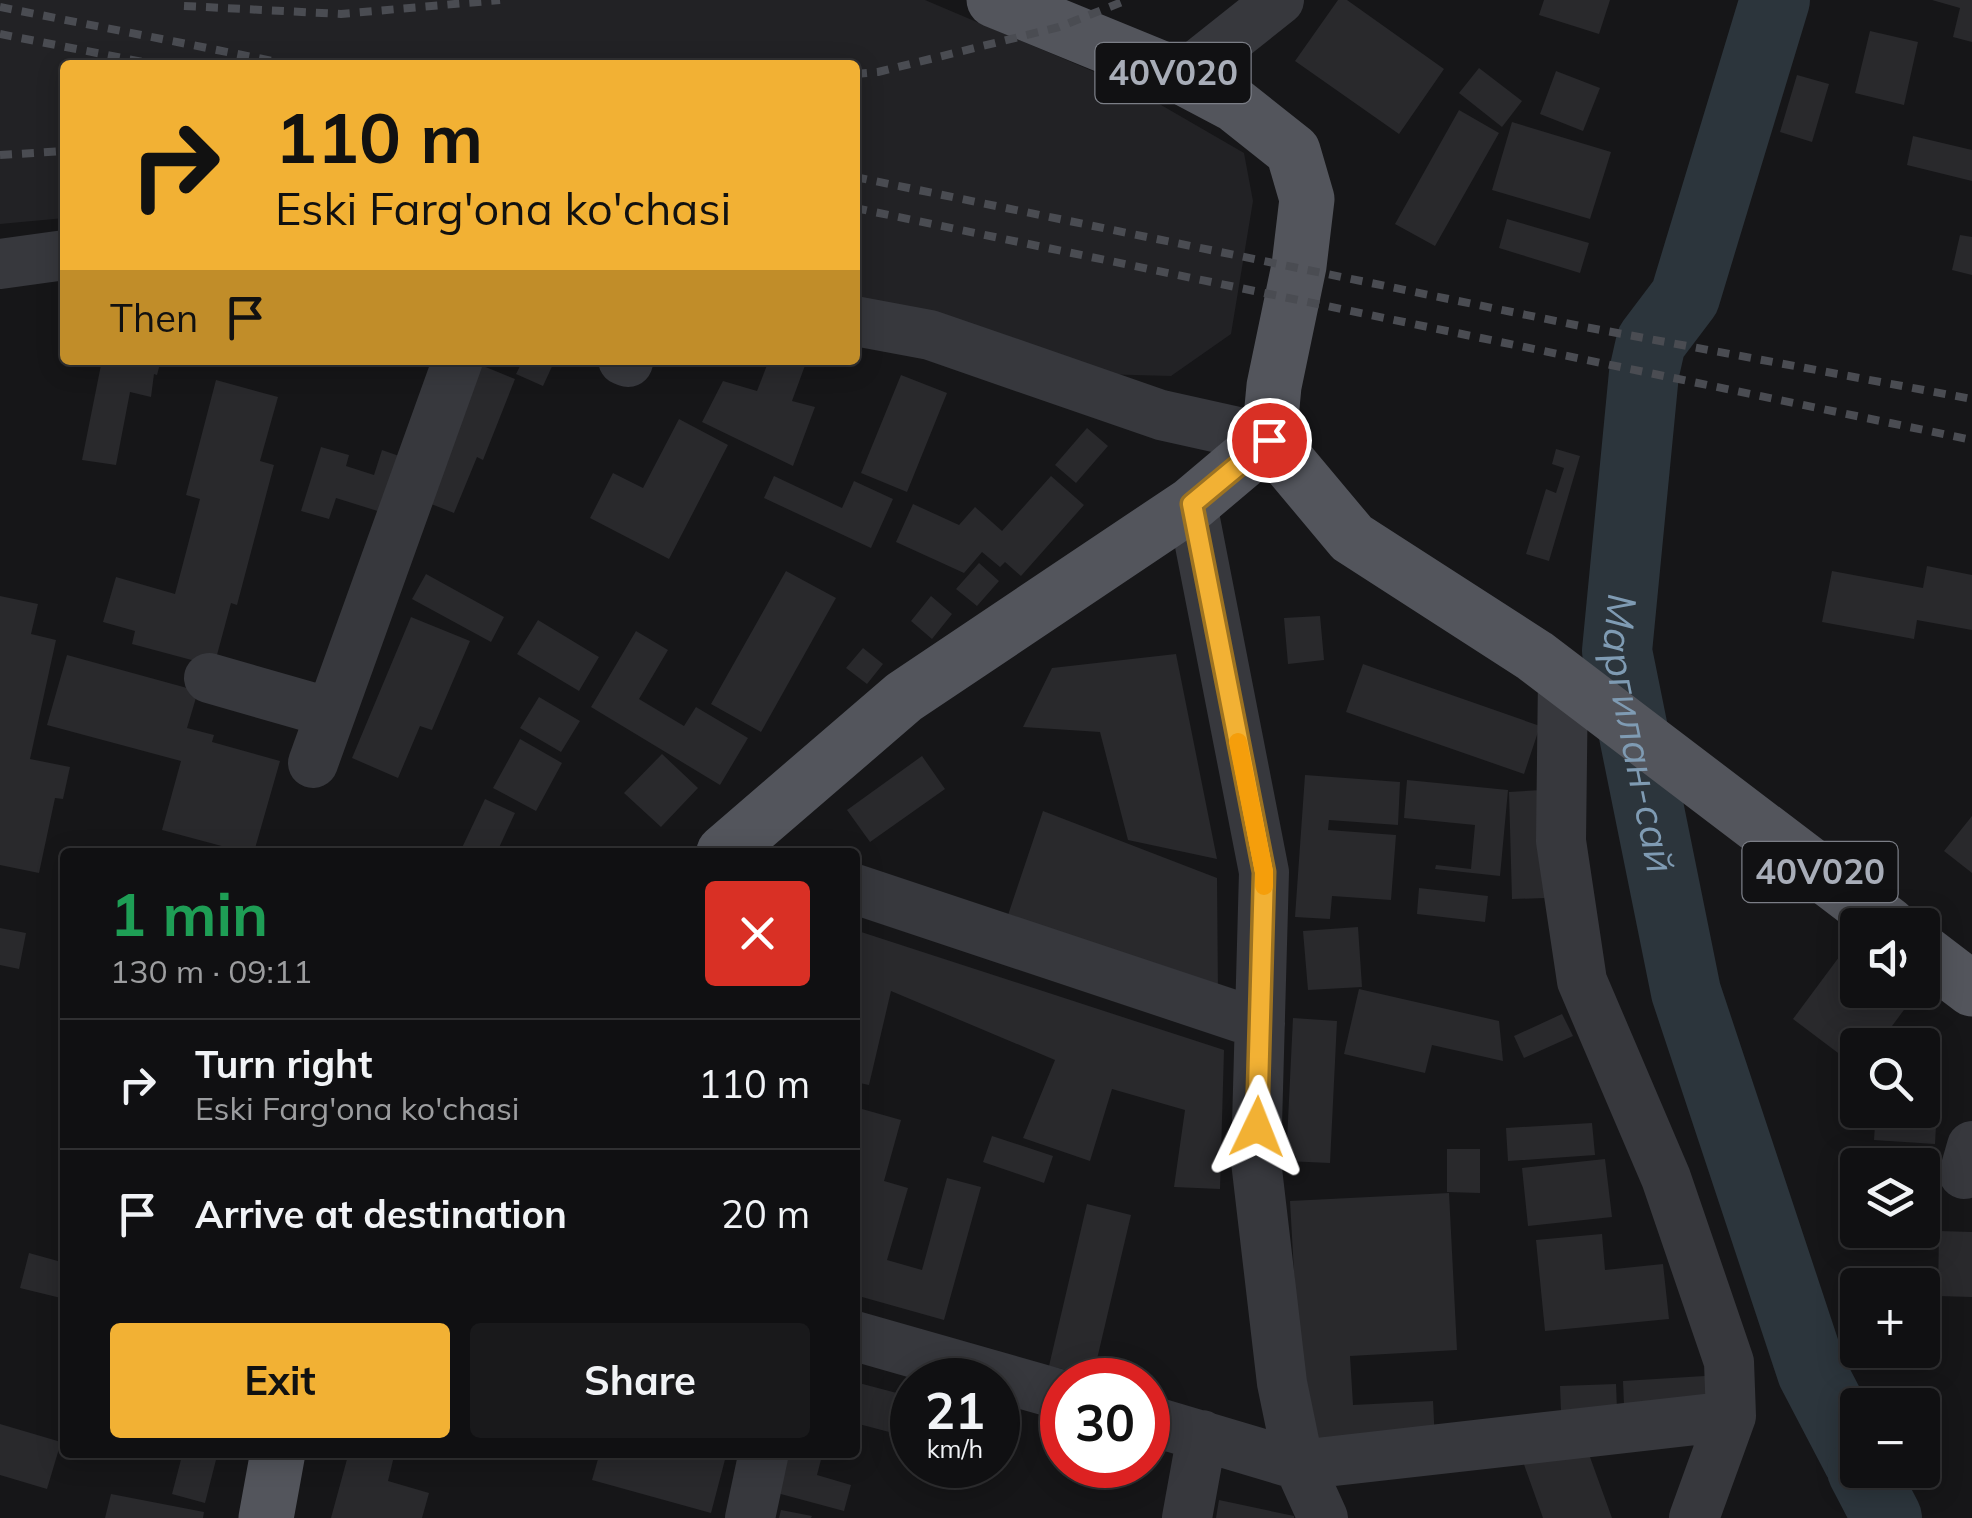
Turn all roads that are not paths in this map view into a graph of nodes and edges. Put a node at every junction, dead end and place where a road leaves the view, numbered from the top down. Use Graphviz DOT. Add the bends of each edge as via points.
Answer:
graph roads {
  1 [pos="994,0"];
  2 [pos="1279,0"];
  3 [pos="1182,77"];
  4 [pos="60,257"];
  5 [pos="0,264"];
  6 [pos="860,322"];
  7 [pos="456,365"];
  8 [pos="1269,440"];
  9 [pos="1192,504"];
  10 [pos="1549,666"];
  11 [pos="209,678"];
  12 [pos="331,714"];
  13 [pos="313,764"];
  14 [pos="736,848"];
  15 [pos="860,892"];
  16 [pos="1867,908"];
  17 [pos="1940,965"];
  18 [pos="1972,990"];
  19 [pos="1260,1024"];
  20 [pos="860,1337"];
  21 [pos="1040,1389"];
  22 [pos="1731,1416"];
  23 [pos="1170,1426"];
  24 [pos="1202,1435"];
  25 [pos="277,1458"];
  26 [pos="763,1458"];
  27 [pos="1298,1465"];
  28 [pos="266,1518"];
  29 [pos="750,1518"];
  30 [pos="1188,1518"];
  31 [pos="1323,1518"];
  32 [pos="1694,1518"];
  1 -- 3 [label="main road, 40V020"];
  2 -- 3 [label="street"];
  3 -- 8 [label="main road, 40V020" via="1236,105 1292,151 1307,199"];
  4 -- 5 [label="street"];
  6 -- 8 [label="street" via="930,335 1161,415"];
  7 -- 12 [label="street"];
  8 -- 9 [label="main road"];
  8 -- 10 [label="main road, 40V020" via="1352,538"];
  9 -- 14 [label="main road" via="904,696"];
  9 -- 19 [label="street" via="1264,872"];
  10 -- 16 [label="main road, 40V020"];
  10 -- 22 [label="street" via="1561,841 1582,982 1679,1214 1729,1362"];
  11 -- 12 [label="street"];
  12 -- 13 [label="street"];
  15 -- 19 [label="street"];
  17 -- 18 [label="main road, 40V020"];
  19 -- 27 [label="street" via="1256,1161"];
  20 -- 21 [label="street"];
  22 -- 27 [label="street"];
  22 -- 32 [label="street"];
  23 -- 24 [label="street"];
  24 -- 27 [label="street"];
  24 -- 30 [label="street"];
  25 -- 28 [label="main road"];
  26 -- 29 [label="street"];
  27 -- 31 [label="street"];
}
